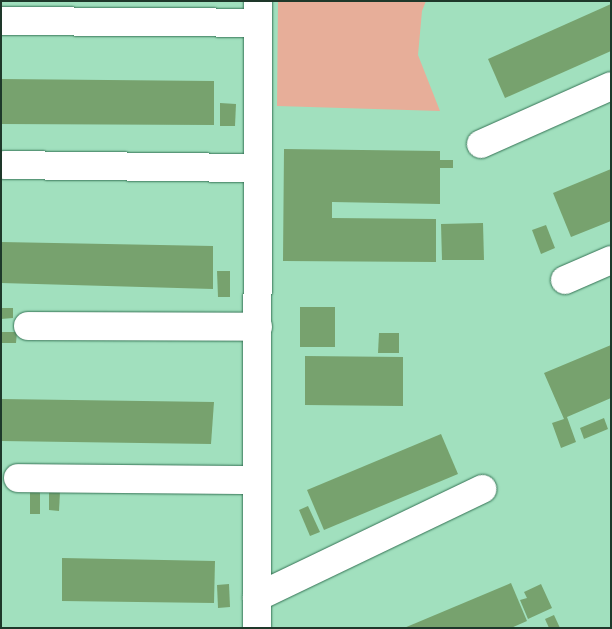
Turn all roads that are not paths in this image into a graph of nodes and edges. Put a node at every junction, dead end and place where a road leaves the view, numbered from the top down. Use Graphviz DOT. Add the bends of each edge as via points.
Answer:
graph roads {
  1 [pos="258,12"];
  2 [pos="1,21"];
  3 [pos="611,86"];
  4 [pos="481,144"];
  5 [pos="4,165"];
  6 [pos="258,168"];
  7 [pos="611,260"];
  8 [pos="565,280"];
  9 [pos="28,326"];
  10 [pos="258,327"];
  11 [pos="18,478"];
  12 [pos="257,480"];
  13 [pos="482,489"];
  14 [pos="257,597"];
  15 [pos="257,628"];
  1 -- 2 [label="street"];
  1 -- 6 [label="street"];
  3 -- 4 [label="street"];
  5 -- 6 [label="street"];
  6 -- 10 [label="street"];
  7 -- 8 [label="street"];
  9 -- 10 [label="street"];
  10 -- 12 [label="street"];
  11 -- 12 [label="street"];
  12 -- 14 [label="street"];
  13 -- 14 [label="street"];
  14 -- 15 [label="street"];
}
